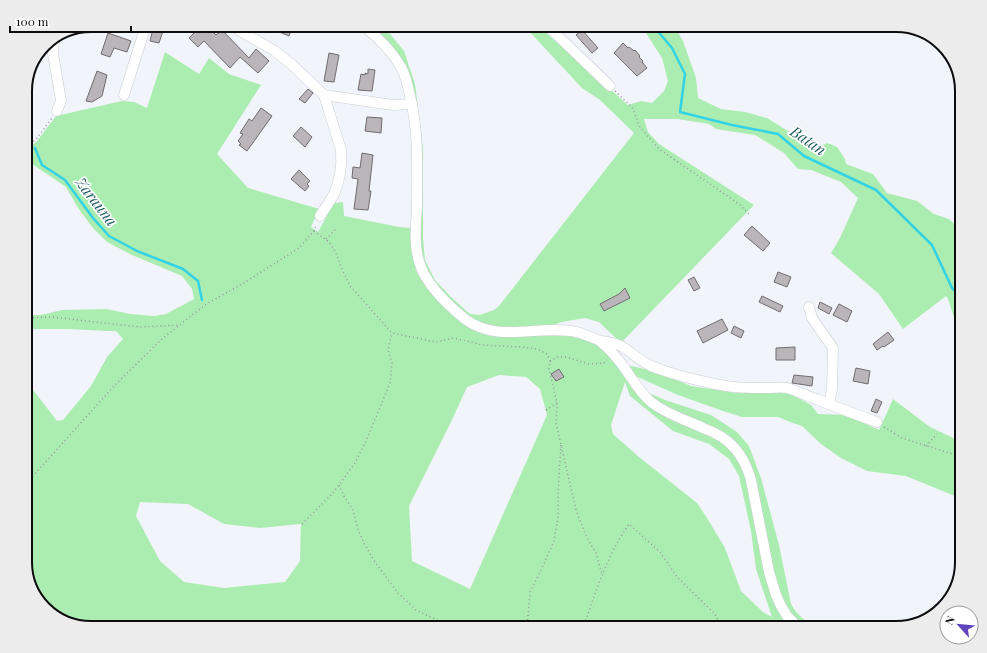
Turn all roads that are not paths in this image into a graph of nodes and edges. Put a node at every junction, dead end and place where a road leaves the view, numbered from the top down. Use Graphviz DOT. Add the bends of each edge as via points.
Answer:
graph roads {
  1 [pos="144,32"];
  2 [pos="242,32"];
  3 [pos="371,32"];
  4 [pos="554,32"];
  5 [pos="54,45"];
  6 [pos="610,86"];
  7 [pos="124,95"];
  8 [pos="324,95"];
  9 [pos="412,104"];
  10 [pos="57,111"];
  11 [pos="320,216"];
  12 [pos="809,307"];
  13 [pos="598,340"];
  14 [pos="829,404"];
  15 [pos="877,422"];
  16 [pos="792,621"];
  1 -- 7 [label="street"];
  2 -- 8 [label="street" via="276,51"];
  3 -- 9 [label="street" via="385,44 402,68"];
  4 -- 6 [label="street"];
  5 -- 10 [label="street" via="61,101"];
  8 -- 9 [label="street" via="393,105"];
  8 -- 11 [label="street" via="342,156 335,193"];
  9 -- 13 [label="street" via="417,151 416,242 421,268 431,285 463,317 487,330 569,331 586,334"];
  12 -- 14 [label="street" via="812,318 834,348"];
  13 -- 14 [label="street" via="620,346 660,370 696,380 733,387 786,388"];
  13 -- 16 [label="street" via="614,354 642,393 652,402 720,436 742,458 751,480 776,595"];
  14 -- 15 [label="street"];
}
